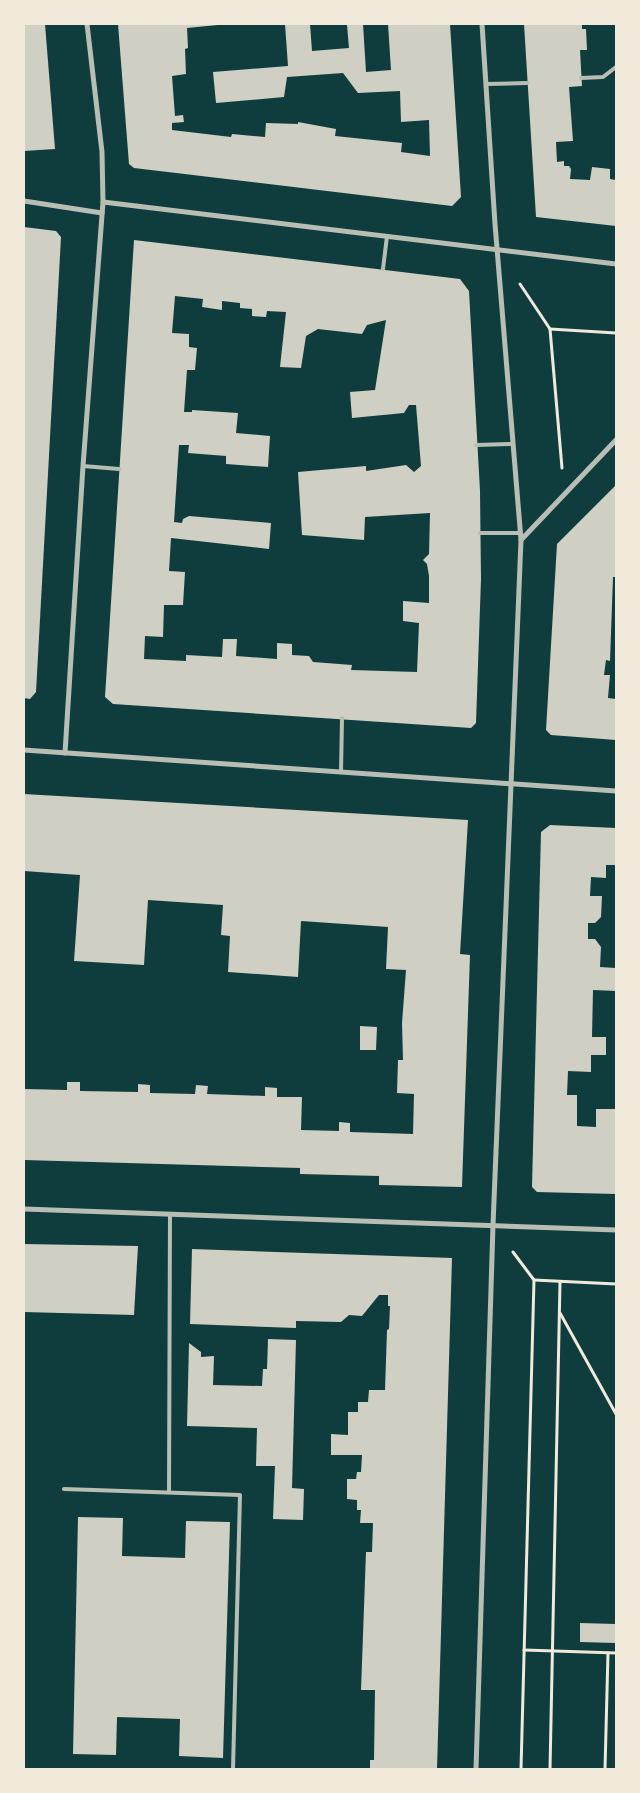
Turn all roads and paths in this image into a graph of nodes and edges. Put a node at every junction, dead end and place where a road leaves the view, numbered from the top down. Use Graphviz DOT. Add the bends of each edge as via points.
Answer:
graph roads {
  1 [pos="86,24"];
  2 [pos="482,24"];
  3 [pos="616,67"];
  4 [pos="581,78"];
  5 [pos="527,83"];
  6 [pos="486,84"];
  7 [pos="24,201"];
  8 [pos="103,202"];
  9 [pos="102,213"];
  10 [pos="387,236"];
  11 [pos="498,250"];
  12 [pos="616,264"];
  13 [pos="383,269"];
  14 [pos="518,280"];
  15 [pos="550,328"];
  16 [pos="616,333"];
  17 [pos="616,440"];
  18 [pos="512,444"];
  19 [pos="476,445"];
  20 [pos="83,466"];
  21 [pos="119,469"];
  22 [pos="564,495"];
  23 [pos="480,533"];
  24 [pos="521,533"];
  25 [pos="521,540"];
  26 [pos="342,718"];
  27 [pos="24,750"];
  28 [pos="65,753"];
  29 [pos="341,772"];
  30 [pos="510,784"];
  31 [pos="616,791"];
  32 [pos="24,1209"];
  33 [pos="170,1214"];
  34 [pos="494,1225"];
  35 [pos="616,1230"];
  36 [pos="534,1280"];
  37 [pos="560,1282"];
  38 [pos="616,1284"];
  39 [pos="560,1312"];
  40 [pos="616,1414"];
  41 [pos="64,1489"];
  42 [pos="168,1492"];
  43 [pos="524,1650"];
  44 [pos="553,1652"];
  45 [pos="608,1653"];
  46 [pos="616,1653"];
  47 [pos="233,1769"];
  48 [pos="476,1769"];
  49 [pos="521,1769"];
  50 [pos="550,1769"];
  51 [pos="605,1769"];
  1 -- 8 [label="street" via="102,152"];
  2 -- 6 [label="street"];
  3 -- 4 [label="lane" via="603,77"];
  5 -- 6 [label="lane"];
  6 -- 11 [label="street"];
  7 -- 9 [label="street"];
  8 -- 9 [label="street"];
  8 -- 10 [label="street"];
  9 -- 20 [label="street"];
  10 -- 11 [label="street"];
  10 -- 13 [label="lane"];
  11 -- 12 [label="street"];
  11 -- 18 [label="street"];
  14 -- 15 [label="path"];
  15 -- 16 [label="path"];
  15 -- 22 [label="path"];
  17 -- 22 [label="street"];
  18 -- 19 [label="lane"];
  18 -- 24 [label="street"];
  20 -- 21 [label="lane"];
  20 -- 28 [label="street"];
  22 -- 25 [label="street"];
  23 -- 24 [label="lane"];
  24 -- 25 [label="street"];
  25 -- 30 [label="street"];
  26 -- 29 [label="lane"];
  27 -- 28 [label="street"];
  28 -- 29 [label="street"];
  29 -- 30 [label="street"];
  30 -- 31 [label="street"];
  30 -- 34 [label="street"];
  32 -- 33 [label="street"];
  33 -- 34 [label="street"];
  33 -- 42 [label="lane"];
  34 -- 35 [label="street"];
  34 -- 36 [label="path"];
  34 -- 48 [label="street"];
  36 -- 37 [label="path"];
  36 -- 43 [label="path"];
  37 -- 38 [label="path"];
  37 -- 39 [label="path"];
  39 -- 40 [label="path"];
  39 -- 44 [label="path"];
  41 -- 42 [label="lane"];
  42 -- 47 [label="lane" via="240,1495"];
  43 -- 44 [label="path"];
  43 -- 49 [label="path"];
  44 -- 45 [label="path"];
  44 -- 50 [label="path"];
  45 -- 46 [label="path"];
  45 -- 51 [label="path"];
}
